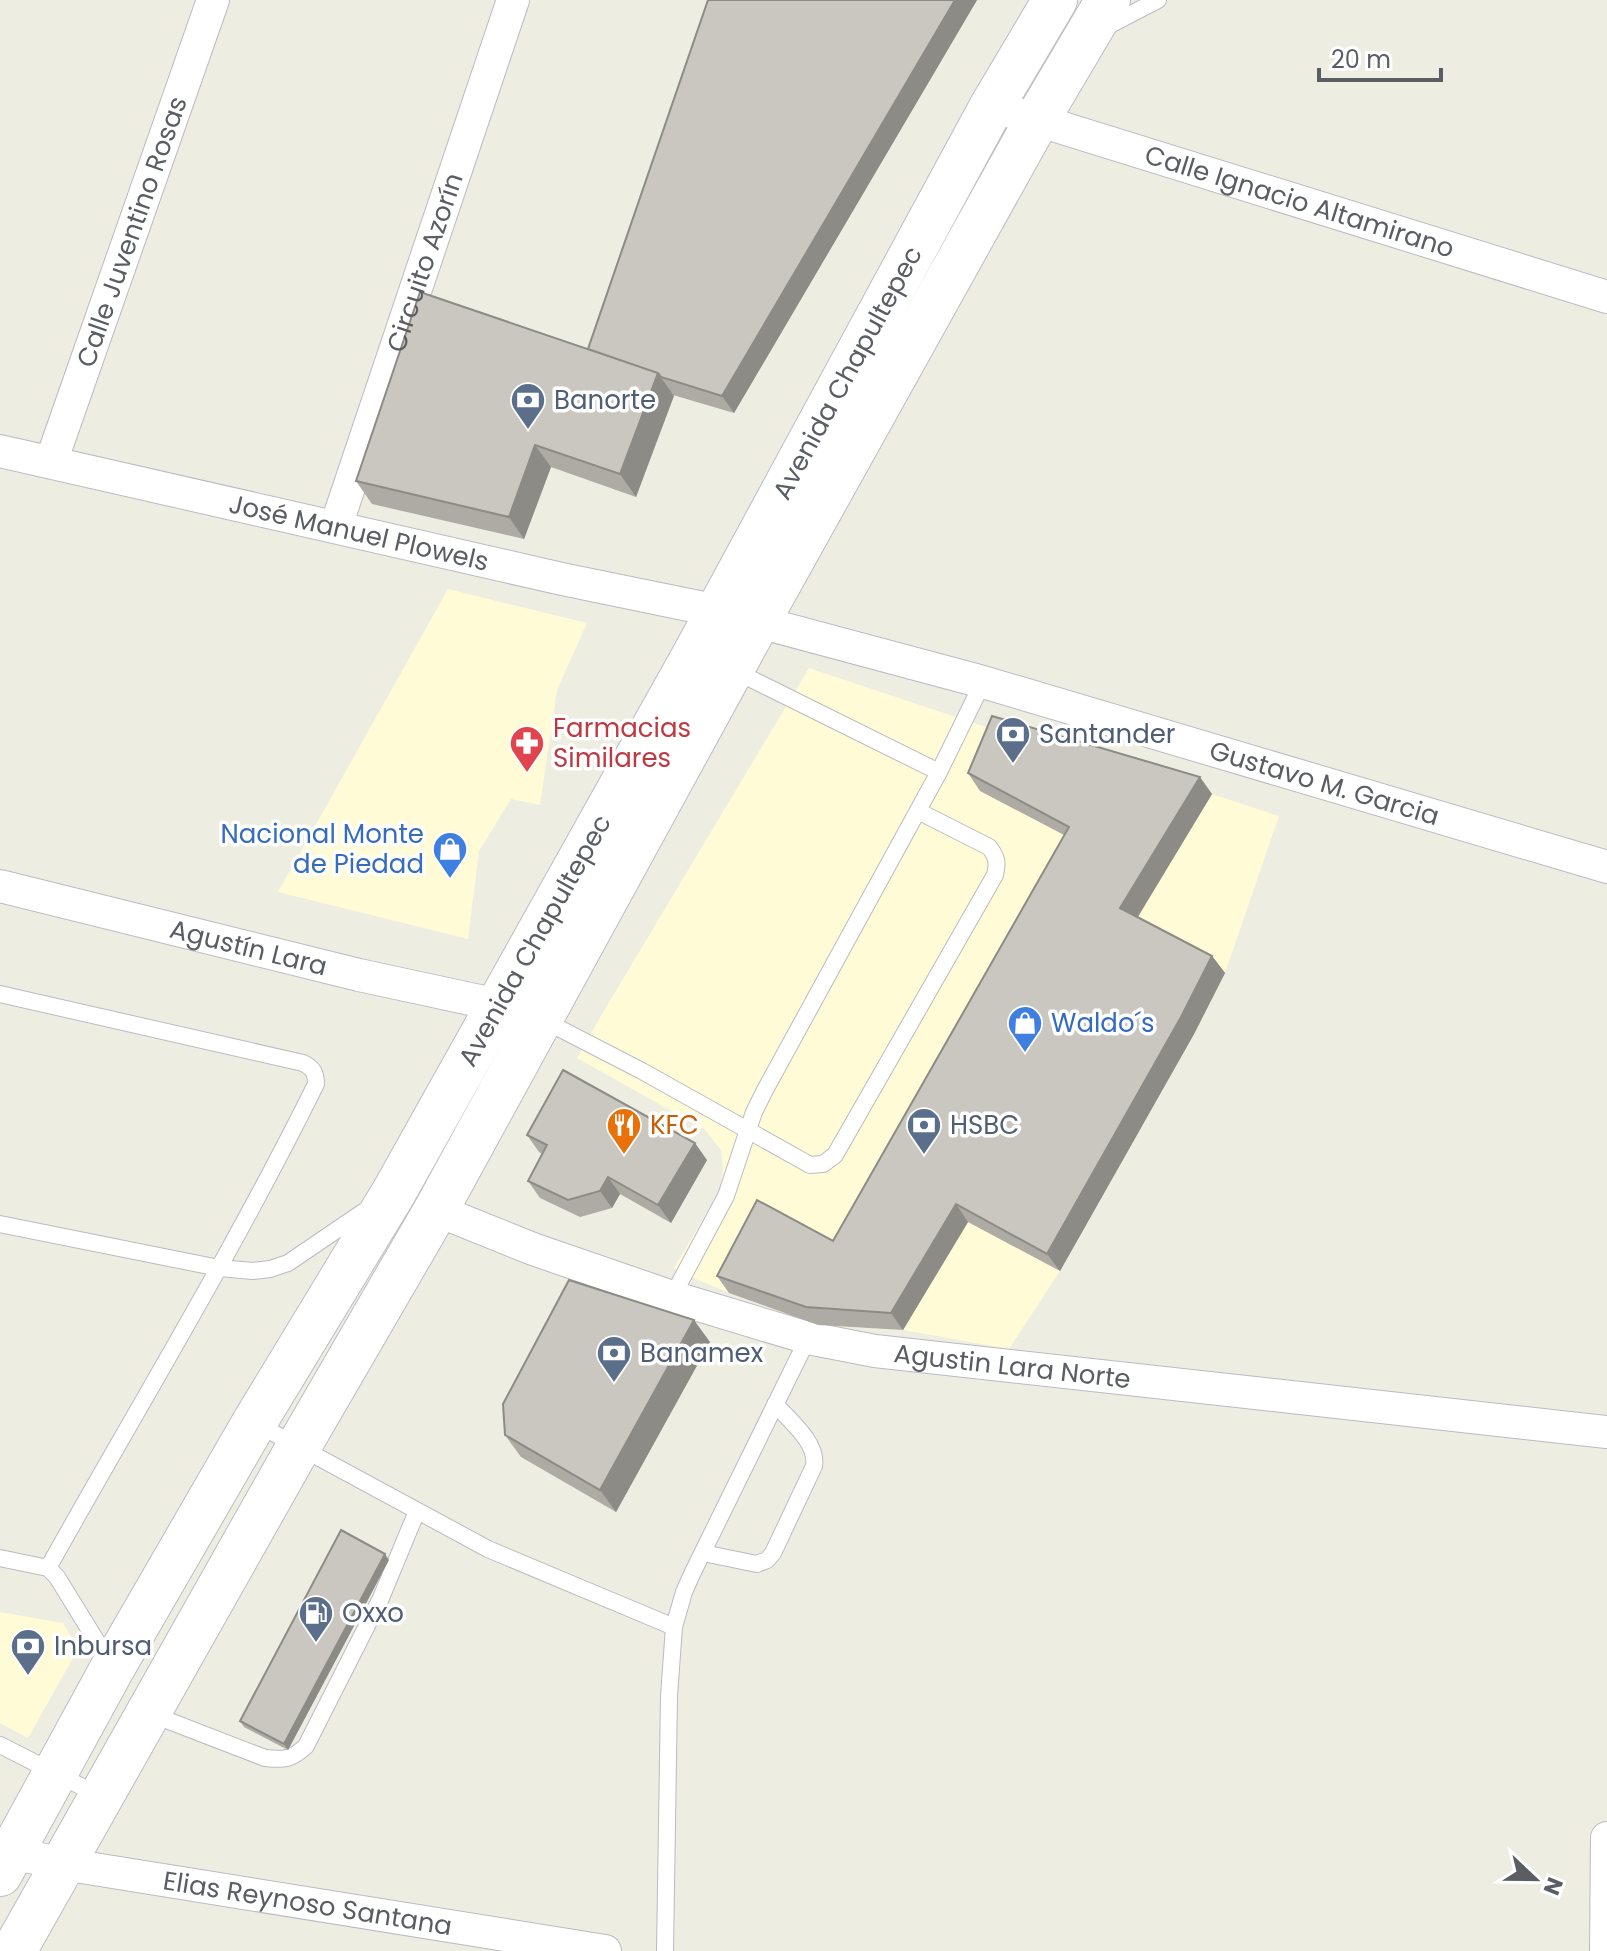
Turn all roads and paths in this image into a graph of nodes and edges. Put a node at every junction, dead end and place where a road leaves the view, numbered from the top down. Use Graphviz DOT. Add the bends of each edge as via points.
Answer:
graph roads {
  1 [pos="213,0"];
  2 [pos="513,0"];
  3 [pos="1108,0"];
  4 [pos="1158,0"];
  5 [pos="1064,21"];
  6 [pos="992,106"];
  7 [pos="1037,120"];
  8 [pos="1607,297"];
  9 [pos="0,451"];
  10 [pos="51,462"];
  11 [pos="336,526"];
  12 [pos="738,617"];
  13 [pos="714,661"];
  14 [pos="983,682"];
  15 [pos="939,772"];
  16 [pos="918,811"];
  17 [pos="1607,867"];
  18 [pos="0,886"];
  19 [pos="0,994"];
  20 [pos="498,1005"];
  21 [pos="540,1019"];
  22 [pos="436,1116"];
  23 [pos="748,1130"];
  24 [pos="394,1192"];
  25 [pos="436,1210"];
  26 [pos="0,1224"];
  27 [pos="219,1268"];
  28 [pos="672,1297"];
  29 [pos="808,1338"];
  30 [pos="775,1404"];
  31 [pos="254,1423"];
  32 [pos="1607,1432"];
  33 [pos="299,1446"];
  34 [pos="417,1511"];
  35 [pos="179,1552"];
  36 [pos="703,1553"];
  37 [pos="0,1558"];
  38 [pos="48,1568"];
  39 [pos="674,1627"];
  40 [pos="113,1667"];
  41 [pos="149,1714"];
  42 [pos="0,1745"];
  43 [pos="56,1774"];
  44 [pos="102,1797"];
  45 [pos="1607,1838"];
  46 [pos="6,1863"];
  47 [pos="63,1864"];
  48 [pos="10,1946"];
  49 [pos="605,1951"];
  50 [pos="665,1951"];
  51 [pos="1606,1951"];
  1 -- 10 [label="street, Calle Juventino Rosas"];
  2 -- 11 [label="street, Circuito Azorín"];
  3 -- 5 [label="main road"];
  4 -- 5 [label="lane"];
  5 -- 6 [label="main road, Avenida Chapultepec"];
  5 -- 7 [label="main road"];
  6 -- 7 [label="street, Calle Ignacio Altamirano"];
  6 -- 12 [label="main road, Avenida Chapultepec"];
  7 -- 8 [label="street, Calle Ignacio Altamirano"];
  7 -- 12 [label="main road"];
  9 -- 10 [label="street, José Manuel Plowels"];
  10 -- 11 [label="street, José Manuel Plowels"];
  11 -- 12 [label="street, José Manuel Plowels"];
  12 -- 13 [label="main road, Avenida Chapultepec"];
  12 -- 14 [label="street, Gustavo M. Garcia"];
  13 -- 15 [label="lane"];
  13 -- 20 [label="main road, Avenida Chapultepec"];
  13 -- 21 [label="main road"];
  14 -- 15 [label="lane"];
  14 -- 17 [label="street, Gustavo M. Garcia"];
  15 -- 16 [label="lane"];
  16 -- 23 [label="lane"];
  16 -- 23 [label="lane" via="989,847 995,854 995,875 835,1155 810,1165"];
  18 -- 20 [label="street, Agustín Lara"];
  19 -- 27 [label="lane" via="311,1067 316,1084"];
  20 -- 21 [label="street, Agustín Lara"];
  20 -- 22 [label="main road, Avenida Chapultepec"];
  21 -- 23 [label="lane"];
  21 -- 25 [label="main road"];
  22 -- 24 [label="main road, Avenida Chapultepec"];
  22 -- 25 [label="main road" via="424,1162 426,1189"];
  23 -- 28 [label="lane" via="726,1196"];
  24 -- 27 [label="lane" via="288,1263 253,1271"];
  24 -- 31 [label="main road, Avenida Chapultepec"];
  25 -- 28 [label="street, Agustin Lara Norte"];
  25 -- 33 [label="main road"];
  26 -- 27 [label="lane"];
  27 -- 38 [label="lane"];
  28 -- 29 [label="street, Agustin Lara Norte"];
  29 -- 30 [label="lane"];
  29 -- 32 [label="street, Agustin Lara Norte" via="875,1351"];
  30 -- 36 [label="lane"];
  30 -- 36 [label="lane" via="815,1457 773,1553 757,1564"];
  31 -- 33 [label="lane"];
  31 -- 35 [label="main road, Avenida Chapultepec"];
  33 -- 34 [label="lane"];
  33 -- 41 [label="main road"];
  34 -- 39 [label="lane" via="488,1549"];
  34 -- 41 [label="lane" via="381,1598 306,1746 296,1756 265,1758"];
  35 -- 40 [label="main road, Avenida Chapultepec"];
  35 -- 41 [label="main road" via="141,1671"];
  36 -- 39 [label="lane"];
  37 -- 38 [label="lane"];
  38 -- 40 [label="lane"];
  39 -- 50 [label="lane"];
  40 -- 43 [label="main road, Avenida Chapultepec"];
  41 -- 44 [label="main road"];
  42 -- 43 [label="lane"];
  43 -- 44 [label="lane"];
  43 -- 46 [label="main road, Avenida Chapultepec"];
  44 -- 47 [label="main road"];
  45 -- 51 [label="street"];
  46 -- 47 [label="street, Elias Reynoso Santana"];
  47 -- 48 [label="main road"];
  47 -- 49 [label="street, Elias Reynoso Santana"];
}
